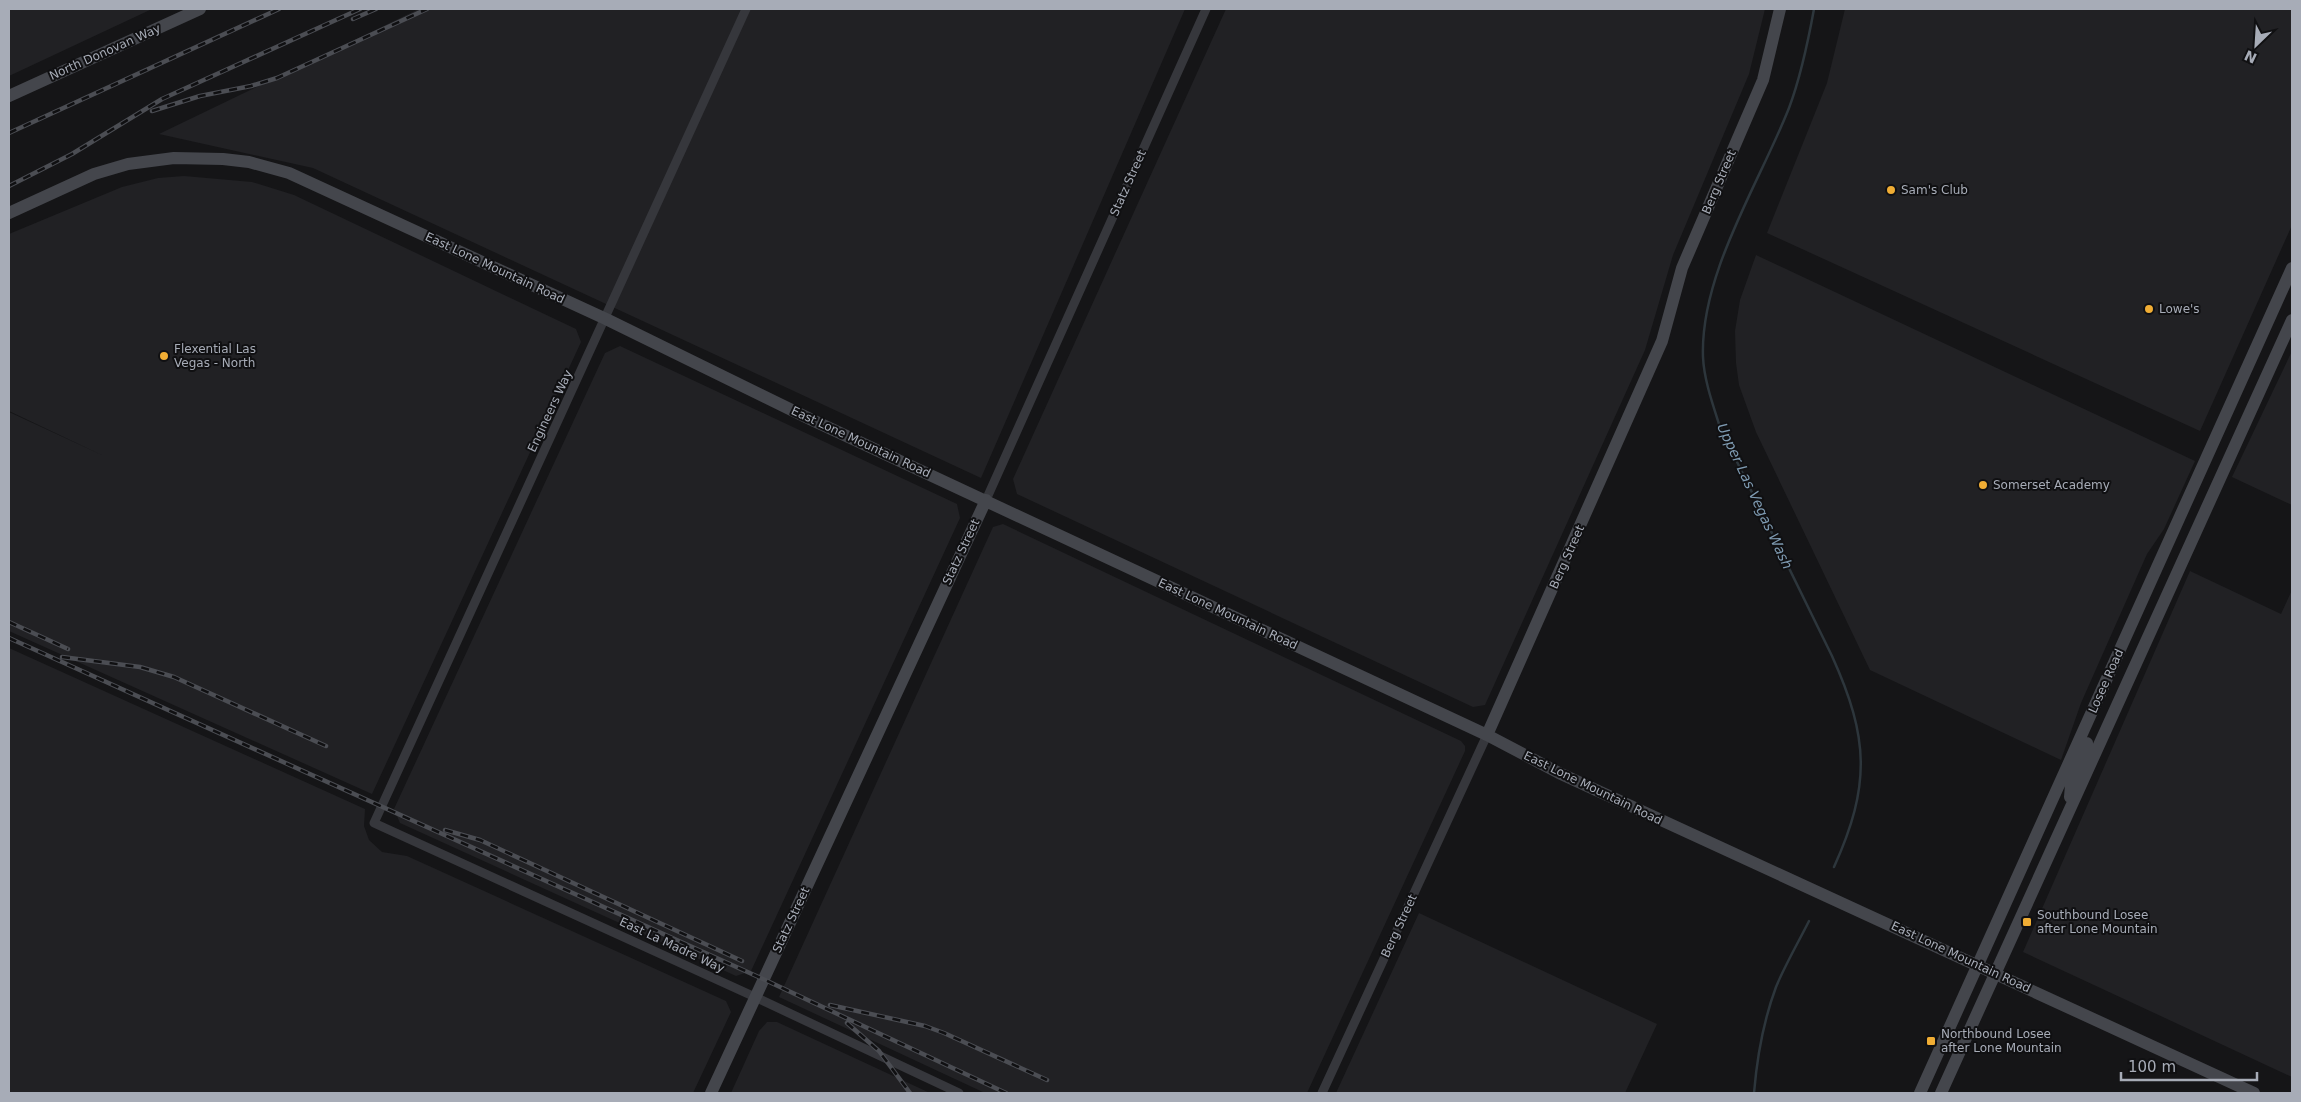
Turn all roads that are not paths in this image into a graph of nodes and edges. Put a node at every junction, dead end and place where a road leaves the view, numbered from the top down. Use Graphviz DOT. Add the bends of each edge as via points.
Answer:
graph roads {
  1 [pos="200,9"];
  2 [pos="746,9"];
  3 [pos="1206,9"];
  4 [pos="1780,9"];
  5 [pos="9,96"];
  6 [pos="9,213"];
  7 [pos="2292,268"];
  8 [pos="606,319"];
  9 [pos="2292,320"];
  10 [pos="986,500"];
  11 [pos="2116,660"];
  12 [pos="2088,723"];
  13 [pos="1487,735"];
  14 [pos="2103,735"];
  15 [pos="2070,807"];
  16 [pos="374,823"];
  17 [pos="1979,966"];
  18 [pos="1995,973"];
  19 [pos="755,997"];
  20 [pos="711,1093"];
  21 [pos="958,1093"];
  22 [pos="1322,1093"];
  23 [pos="1920,1093"];
  24 [pos="1941,1093"];
  25 [pos="2254,1093"];
  1 -- 5 [label="street, North Donovan Way"];
  2 -- 8 [label="street, Engineers Way"];
  3 -- 10 [label="street, Statz Street"];
  4 -- 13 [label="street, Berg Street" via="1763,80 1682,268 1662,341"];
  6 -- 8 [label="street, East Lone Mountain Road" via="94,174 128,164 195,157 249,162 306,180"];
  7 -- 11 [label="street, Losee Road"];
  8 -- 10 [label="street, East Lone Mountain Road" via="810,419"];
  8 -- 16 [label="street, Engineers Way"];
  9 -- 14 [label="street, Losee Road"];
  10 -- 13 [label="street, East Lone Mountain Road"];
  10 -- 19 [label="street, Statz Street"];
  11 -- 12 [label="street, Losee Road"];
  11 -- 14 [label="street" via="2115,682 2099,719"];
  12 -- 15 [label="street" via="2086,747 2071,785"];
  12 -- 17 [label="street, Losee Road"];
  13 -- 17 [label="street, East Lone Mountain Road" via="1559,773"];
  13 -- 22 [label="street, Berg Street"];
  14 -- 15 [label="street, Losee Road"];
  15 -- 18 [label="street, Losee Road"];
  16 -- 19 [label="street, East La Madre Way"];
  17 -- 18 [label="street, East Lone Mountain Road"];
  17 -- 23 [label="street, Losee Road"];
  18 -- 24 [label="street, Losee Road"];
  18 -- 25 [label="street, East Lone Mountain Road"];
  19 -- 20 [label="street, Statz Street"];
  19 -- 21 [label="street, East La Madre Way"];
}
